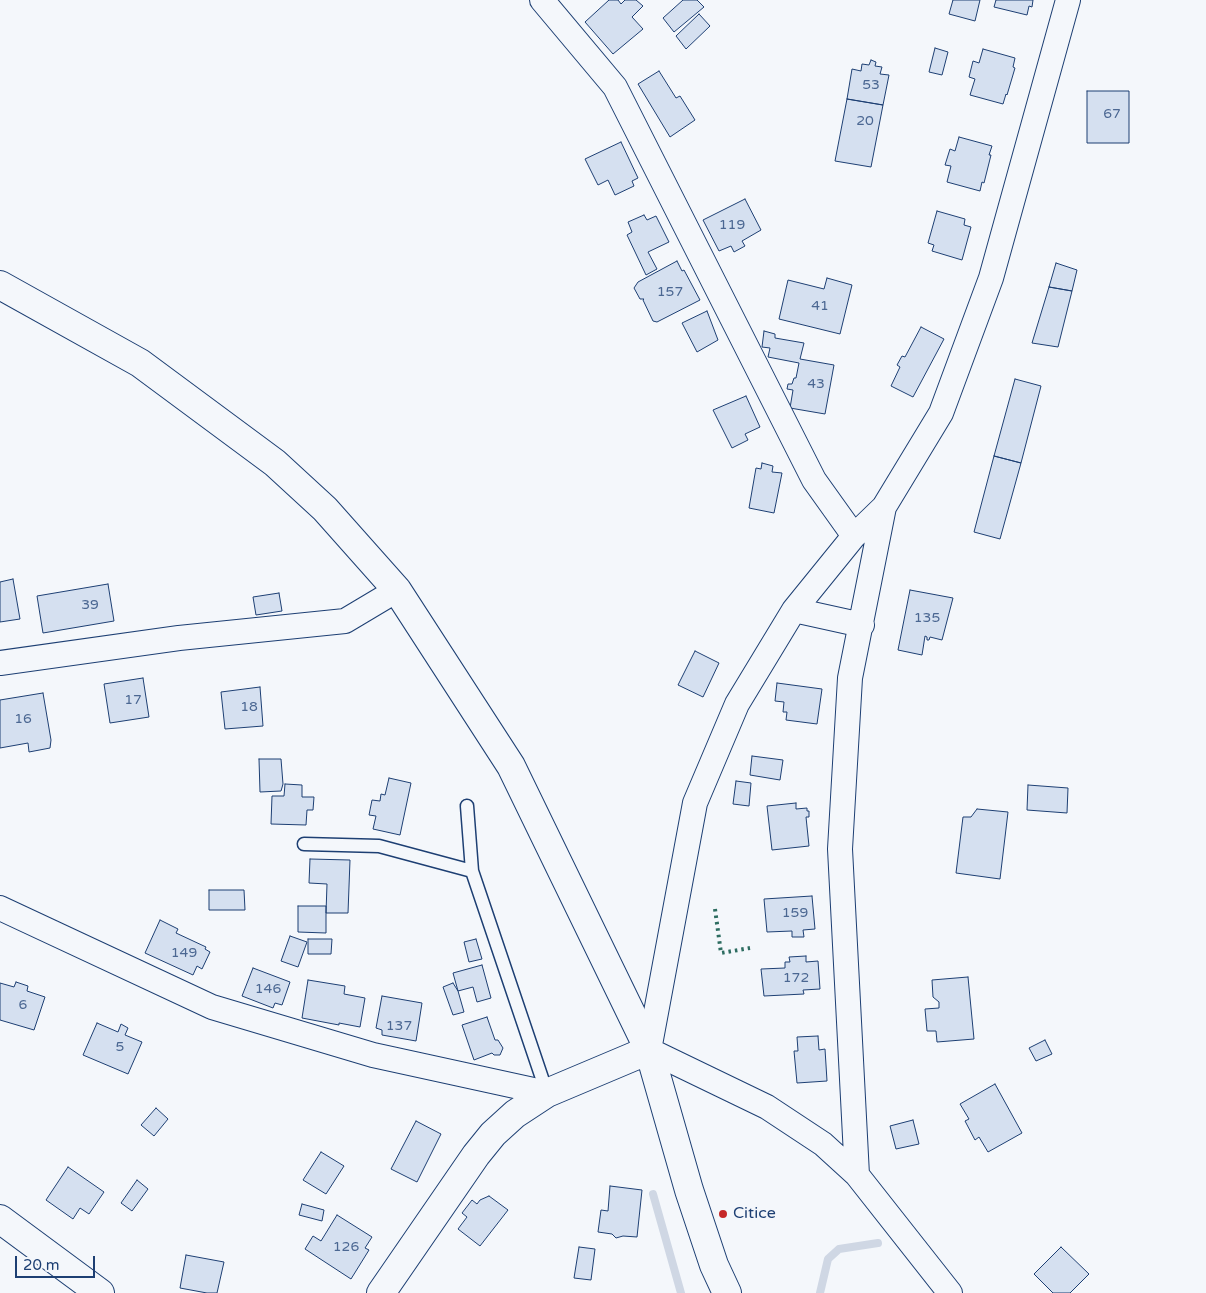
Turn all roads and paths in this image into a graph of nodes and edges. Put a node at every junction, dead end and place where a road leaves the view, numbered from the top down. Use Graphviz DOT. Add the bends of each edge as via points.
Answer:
graph roads {
  1 [pos="542,0"];
  2 [pos="1068,0"];
  3 [pos="0,285"];
  4 [pos="884,507"];
  5 [pos="854,536"];
  6 [pos="397,590"];
  7 [pos="794,610"];
  8 [pos="862,624"];
  9 [pos="0,663"];
  10 [pos="467,806"];
  11 [pos="304,844"];
  12 [pos="472,871"];
  13 [pos="0,908"];
  14 [pos="649,1050"];
  15 [pos="547,1092"];
  16 [pos="857,1175"];
  17 [pos="0,1219"];
  18 [pos="100,1293"];
  19 [pos="381,1293"];
  20 [pos="727,1293"];
  21 [pos="950,1293"];
  1 -- 5 [label="street" via="615,87 791,437 814,480"];
  2 -- 4 [label="street" via="991,278 942,413"];
  3 -- 6 [label="street" via="140,363 275,463 325,509"];
  4 -- 5 [label="street"];
  4 -- 8 [label="street"];
  5 -- 7 [label="street"];
  6 -- 9 [label="street" via="345,621 179,638"];
  6 -- 14 [label="street" via="511,766"];
  7 -- 8 [label="street"];
  7 -- 14 [label="street" via="737,704 695,803"];
  8 -- 16 [label="street" via="850,678 840,849"];
  10 -- 12 [label="lane"];
  11 -- 12 [label="lane" via="380,846"];
  12 -- 15 [label="lane"];
  13 -- 15 [label="street" via="212,1007 373,1055"];
  14 -- 15 [label="street"];
  14 -- 16 [label="street" via="766,1107 823,1144"];
  14 -- 20 [label="street" via="689,1190 714,1265"];
  15 -- 19 [label="street" via="493,1134"];
  16 -- 21 [label="street"];
  17 -- 18 [label="street"];
}
